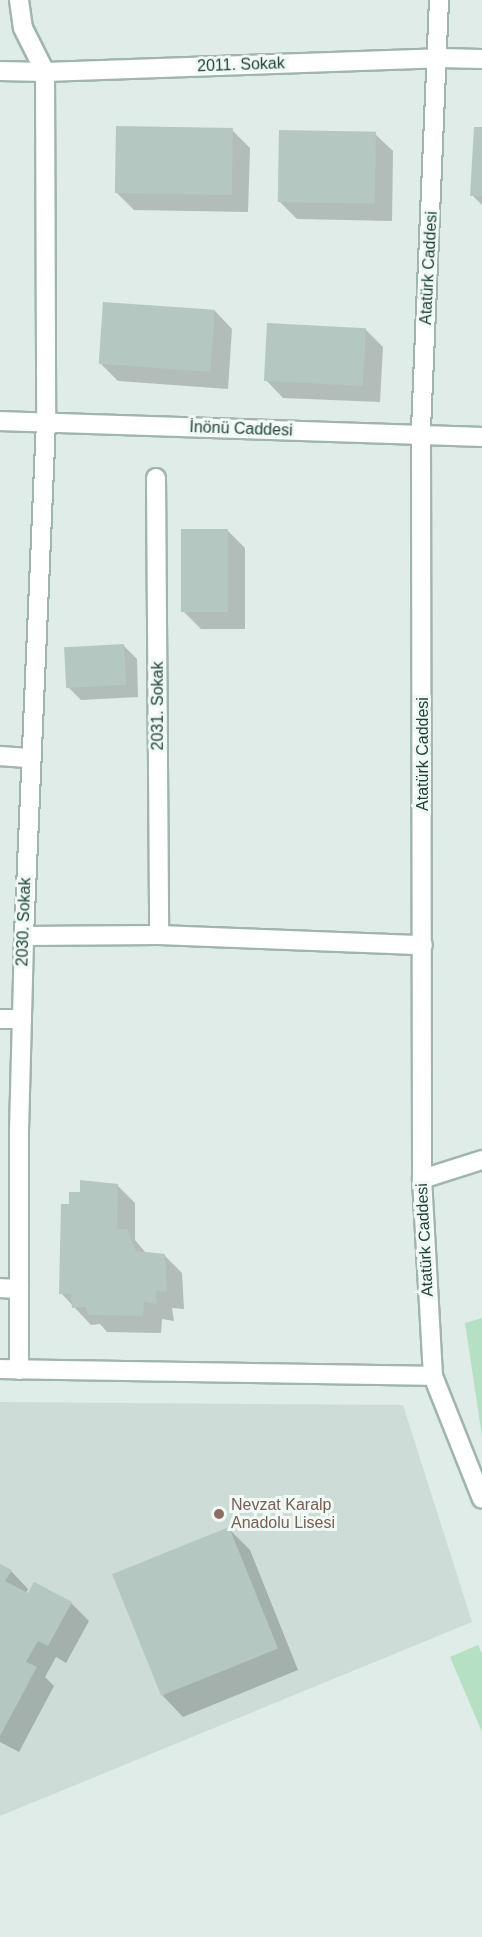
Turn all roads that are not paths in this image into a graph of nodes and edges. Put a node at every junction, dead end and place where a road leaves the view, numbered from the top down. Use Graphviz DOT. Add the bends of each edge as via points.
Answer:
graph roads {
  1 [pos="19,0"];
  2 [pos="439,0"];
  3 [pos="439,58"];
  4 [pos="482,59"];
  5 [pos="0,70"];
  6 [pos="45,72"];
  7 [pos="0,421"];
  8 [pos="46,422"];
  9 [pos="421,435"];
  10 [pos="482,437"];
  11 [pos="156,478"];
  12 [pos="0,756"];
  13 [pos="29,758"];
  14 [pos="159,935"];
  15 [pos="24,936"];
  16 [pos="423,945"];
  17 [pos="0,1019"];
  18 [pos="22,1019"];
  19 [pos="482,1160"];
  20 [pos="422,1179"];
  21 [pos="0,1288"];
  22 [pos="19,1289"];
  23 [pos="0,1369"];
  24 [pos="19,1370"];
  25 [pos="433,1376"];
  26 [pos="482,1499"];
  1 -- 6 [label="street" via="23,28"];
  2 -- 3 [label="street, Atatürk Caddesi"];
  3 -- 4 [label="street, 2011. Sokak"];
  3 -- 6 [label="street, 2011. Sokak"];
  3 -- 9 [label="street, Atatürk Caddesi"];
  5 -- 6 [label="street, 2011. Sokak"];
  6 -- 8 [label="street, 2030. Sokak"];
  7 -- 8 [label="street, İnönü Caddesi"];
  8 -- 9 [label="street, İnönü Caddesi"];
  8 -- 13 [label="street, 2030. Sokak"];
  9 -- 10 [label="street, İnönü Caddesi"];
  9 -- 16 [label="street, Atatürk Caddesi"];
  11 -- 14 [label="street, 2031. Sokak"];
  12 -- 13 [label="street"];
  13 -- 15 [label="street, 2030. Sokak"];
  14 -- 15 [label="street"];
  14 -- 16 [label="street"];
  15 -- 18 [label="street, 2030. Sokak"];
  16 -- 20 [label="street, Atatürk Caddesi"];
  17 -- 18 [label="street"];
  18 -- 22 [label="street, 2030. Sokak"];
  19 -- 20 [label="street"];
  20 -- 25 [label="street, Atatürk Caddesi"];
  21 -- 22 [label="street"];
  22 -- 24 [label="street, 2030. Sokak"];
  23 -- 24 [label="street"];
  24 -- 25 [label="street"];
  25 -- 26 [label="street, Atatürk Caddesi"];
}
